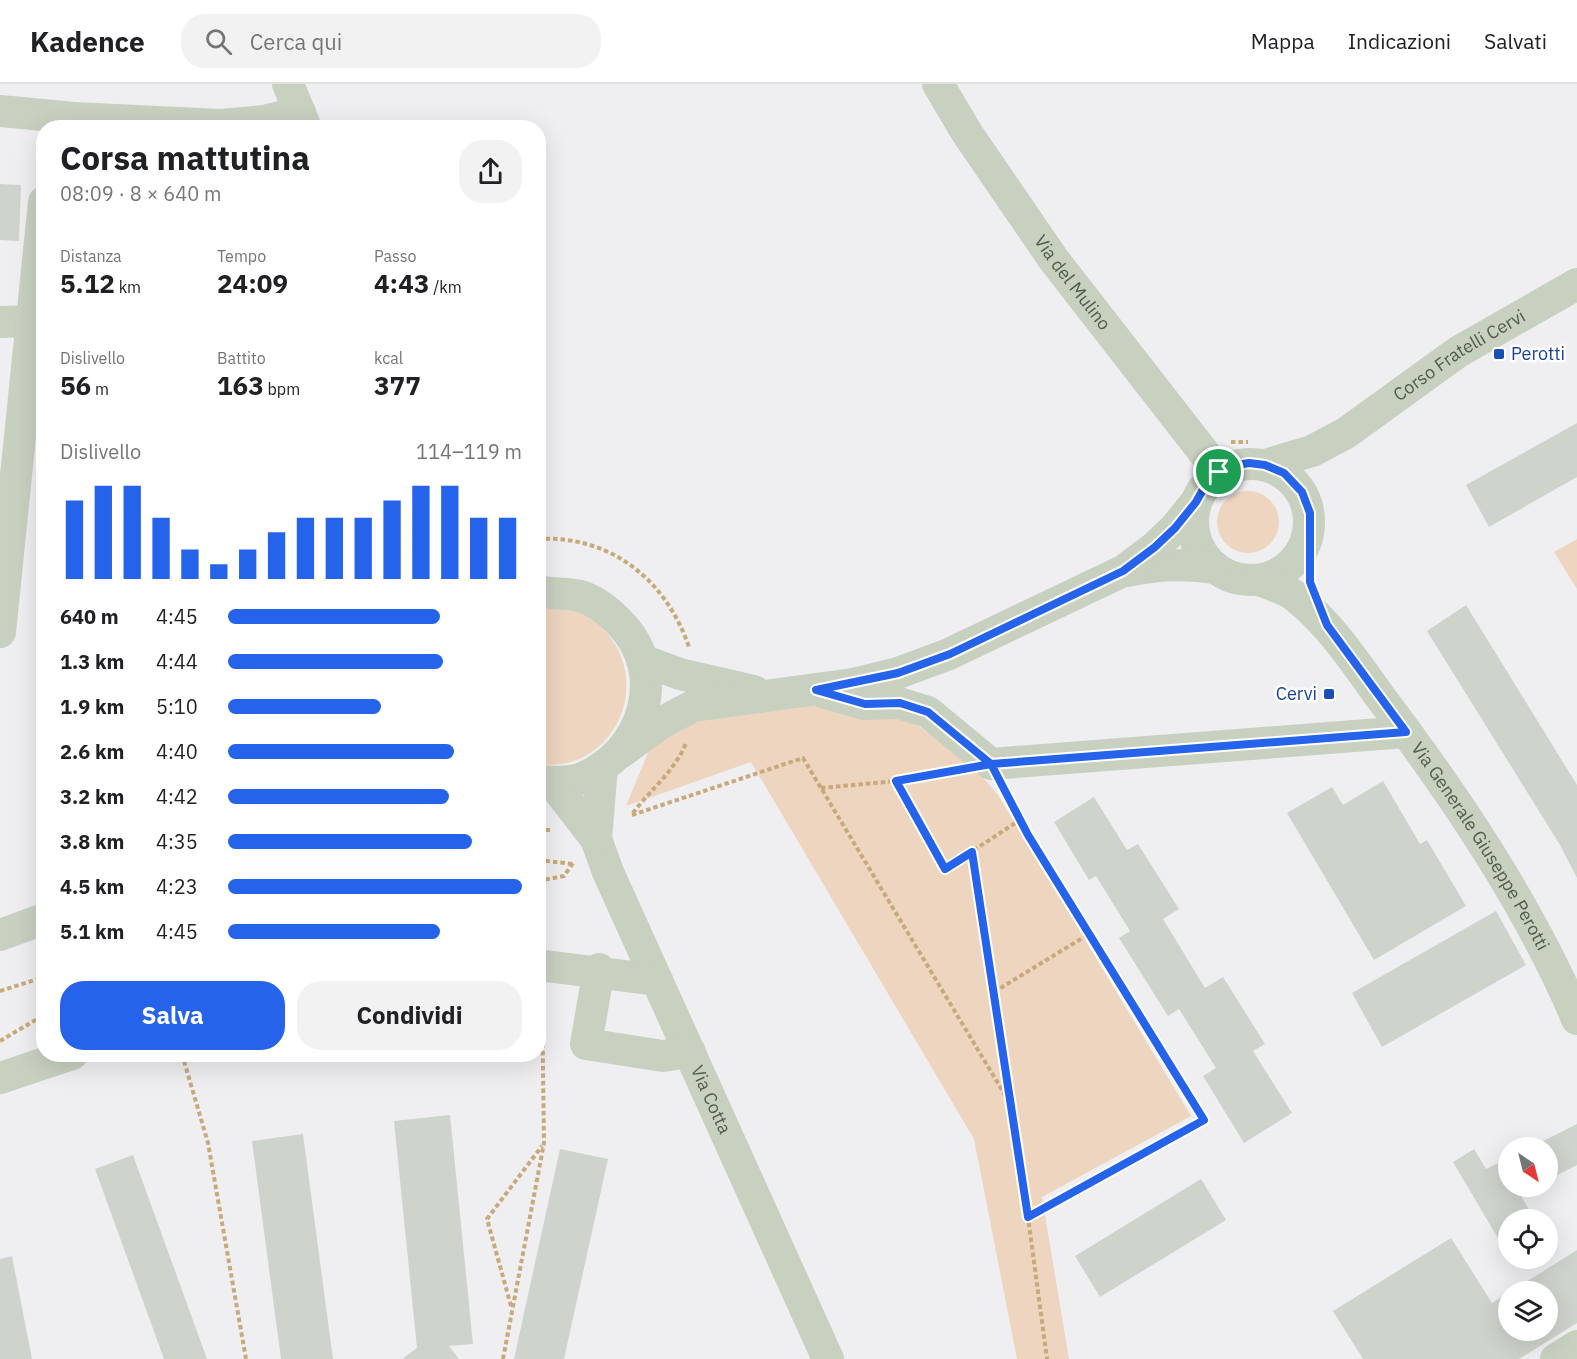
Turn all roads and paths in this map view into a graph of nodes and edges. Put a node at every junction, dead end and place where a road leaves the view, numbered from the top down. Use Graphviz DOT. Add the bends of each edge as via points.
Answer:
graph roads {
  1 [pos="938,84"];
  2 [pos="298,108"];
  3 [pos="0,111"];
  4 [pos="53,120"];
  5 [pos="267,120"];
  6 [pos="36,281"];
  7 [pos="1577,284"];
  8 [pos="32,321"];
  9 [pos="0,322"];
  10 [pos="1346,433"];
  11 [pos="1260,453"];
  12 [pos="1212,463"];
  13 [pos="1302,492"];
  14 [pos="1196,502"];
  15 [pos="1309,535"];
  16 [pos="1214,568"];
  17 [pos="1123,571"];
  18 [pos="1259,580"];
  19 [pos="546,593"];
  20 [pos="1327,625"];
  21 [pos="0,632"];
  22 [pos="642,660"];
  23 [pos="816,690"];
  24 [pos="770,695"];
  25 [pos="1406,732"];
  26 [pos="611,760"];
  27 [pos="991,764"];
  28 [pos="896,781"];
  29 [pos="546,782"];
  30 [pos="546,784"];
  31 [pos="821,789"];
  32 [pos="632,814"];
  33 [pos="1020,820"];
  34 [pos="585,848"];
  35 [pos="972,852"];
  36 [pos="546,879"];
  37 [pos="36,922"];
  38 [pos="1089,934"];
  39 [pos="0,935"];
  40 [pos="546,967"];
  41 [pos="599,971"];
  42 [pos="36,980"];
  43 [pos="657,980"];
  44 [pos="0,991"];
  45 [pos="994,992"];
  46 [pos="1577,1019"];
  47 [pos="36,1021"];
  48 [pos="0,1041"];
  49 [pos="690,1052"];
  50 [pos="48,1062"];
  51 [pos="184,1062"];
  52 [pos="542,1062"];
  53 [pos="0,1078"];
  54 [pos="1011,1105"];
  55 [pos="544,1143"];
  56 [pos="1028,1217"];
  57 [pos="512,1309"];
  58 [pos="1577,1346"];
  59 [pos="246,1359"];
  60 [pos="503,1359"];
  61 [pos="828,1359"];
  62 [pos="1047,1359"];
  63 [pos="1556,1359"];
  1 -- 12 [label="street, Via del Mulino" via="1054,260"];
  2 -- 5 [label="street"];
  3 -- 4 [label="street"];
  6 -- 8 [label="street"];
  7 -- 10 [label="street, Corso Fratelli Cervi" via="1458,352"];
  8 -- 9 [label="street"];
  8 -- 21 [label="street"];
  10 -- 11 [label="street, Corso Fratelli Cervi" via="1312,451"];
  10 -- 13 [label="street, Corso Fratelli Cervi"];
  11 -- 12 [label="street" via="1249,463"];
  11 -- 12 [label="path" via="1226,442 1214,446"];
  11 -- 13 [label="street"];
  12 -- 14 [label="street"];
  13 -- 15 [label="street" via="1310,513"];
  14 -- 16 [label="street" via="1194,535 1201,554"];
  14 -- 17 [label="street" via="1155,547"];
  15 -- 18 [label="street" via="1293,563 1278,574"];
  15 -- 20 [label="street, Via Generale Giuseppe Perotti" via="1310,582"];
  16 -- 17 [label="street" via="1187,564"];
  16 -- 18 [label="street" via="1243,580"];
  17 -- 23 [label="street" via="950,654 898,673"];
  18 -- 20 [label="street, Via Generale Giuseppe Perotti" via="1295,596"];
  19 -- 22 [label="street" via="580,596 607,610 629,632"];
  20 -- 25 [label="street, Via Generale Giuseppe Perotti"];
  22 -- 24 [label="street" via="680,675"];
  22 -- 26 [label="street" via="646,687 642,713 633,735"];
  23 -- 24 [label="street"];
  23 -- 27 [label="street" via="865,704 900,703 928,712"];
  24 -- 26 [label="street" via="693,706 660,723"];
  25 -- 27 [label="street"];
  25 -- 46 [label="street, Via Generale Giuseppe Perotti" via="1514,897"];
  26 -- 29 [label="street" via="578,780"];
  26 -- 34 [label="street, Via Cotta"];
  27 -- 28 [label="path"];
  27 -- 33 [label="path"];
  28 -- 31 [label="path"];
  28 -- 35 [label="path" via="945,869"];
  30 -- 34 [label="street, Via Cotta"];
  31 -- 32 [label="path" via="803,758"];
  31 -- 54 [label="path"];
  33 -- 35 [label="path"];
  33 -- 38 [label="path"];
  34 -- 36 [label="path" via="564,876"];
  34 -- 43 [label="street, Via Cotta" via="608,872"];
  35 -- 45 [label="path"];
  37 -- 39 [label="street"];
  38 -- 45 [label="path"];
  38 -- 56 [label="path" via="1204,1120"];
  40 -- 41 [label="street"];
  41 -- 43 [label="street"];
  41 -- 49 [label="street" via="586,1044 663,1056"];
  42 -- 44 [label="path"];
  43 -- 49 [label="street, Via Cotta"];
  45 -- 54 [label="path"];
  47 -- 48 [label="path"];
  49 -- 61 [label="street, Via Cotta"];
  50 -- 53 [label="street"];
  51 -- 59 [label="path" via="208,1143"];
  52 -- 55 [label="path"];
  54 -- 56 [label="path"];
  55 -- 57 [label="path"];
  55 -- 57 [label="path" via="487,1219"];
  56 -- 62 [label="path"];
  57 -- 60 [label="path"];
  58 -- 63 [label="street"];
}
